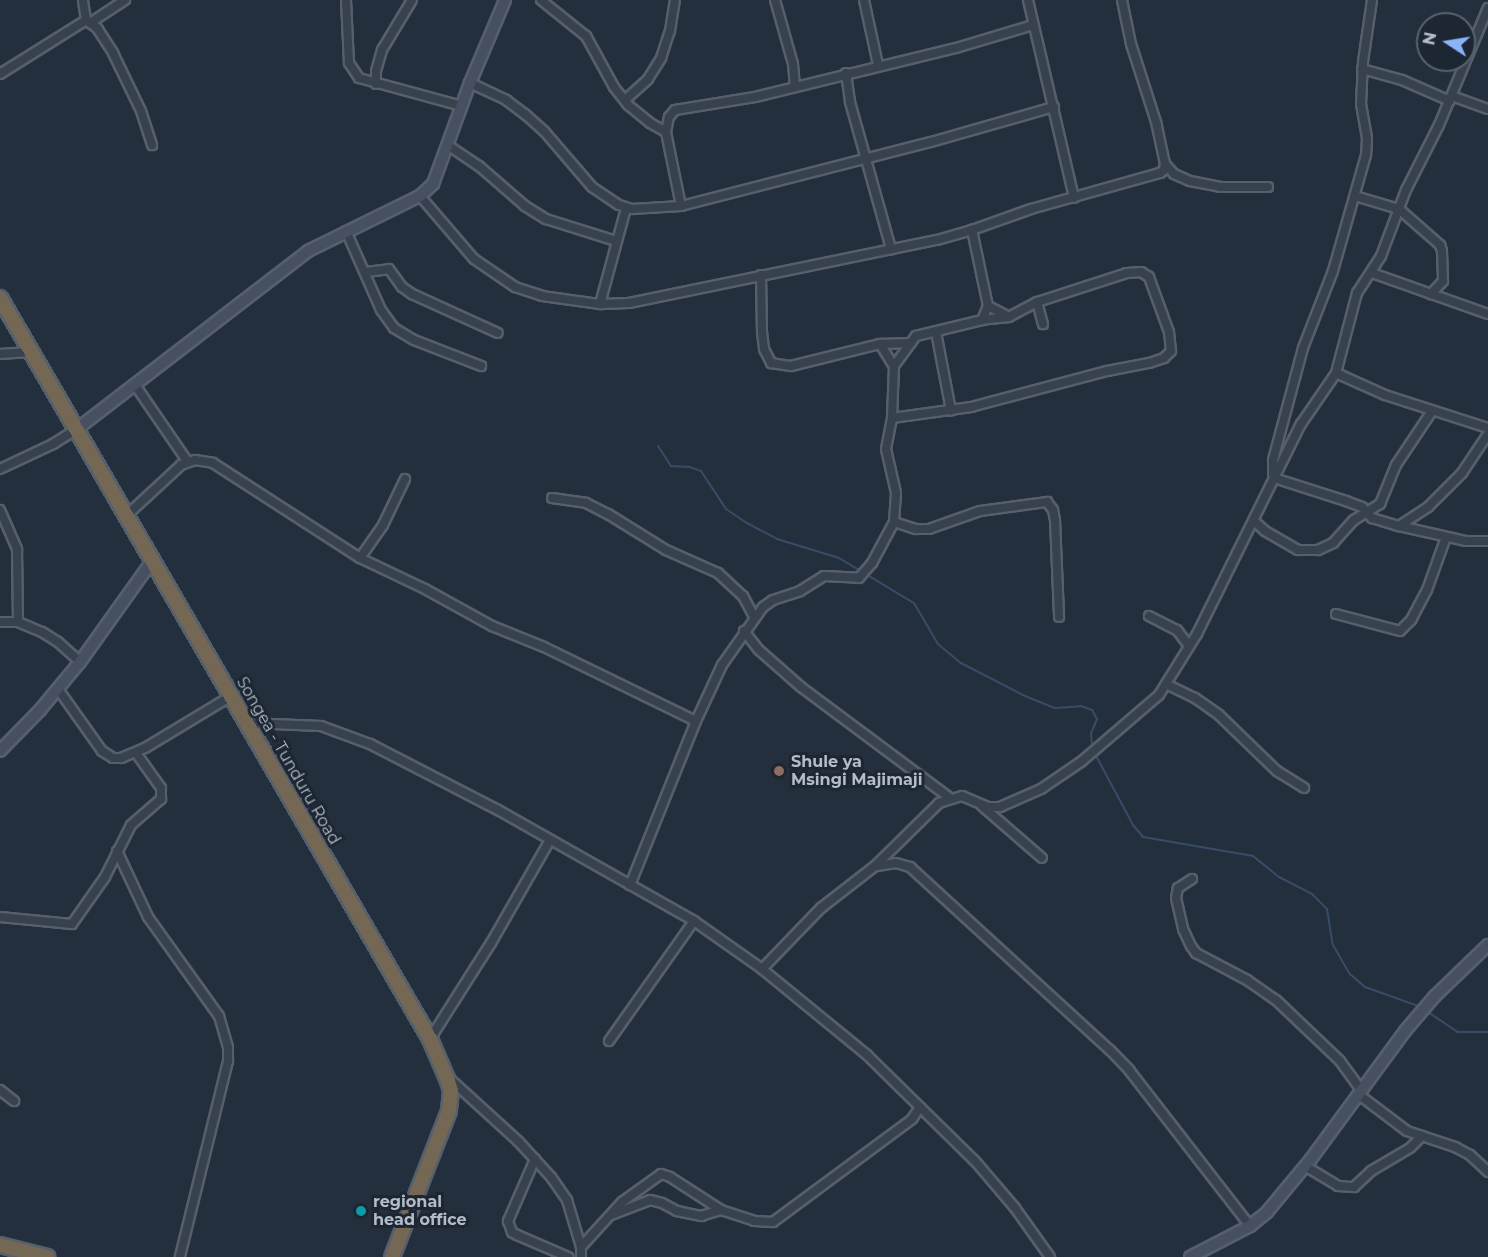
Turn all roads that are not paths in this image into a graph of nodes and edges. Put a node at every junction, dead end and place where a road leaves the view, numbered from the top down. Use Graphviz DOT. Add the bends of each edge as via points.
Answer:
graph roads {
  1 [pos="83,0"];
  2 [pos="125,0"];
  3 [pos="346,0"];
  4 [pos="412,0"];
  5 [pos="505,0"];
  6 [pos="541,0"];
  7 [pos="675,0"];
  8 [pos="775,0"];
  9 [pos="864,0"];
  10 [pos="1028,0"];
  11 [pos="1122,0"];
  12 [pos="1372,0"];
  13 [pos="1488,8"];
  14 [pos="88,21"];
  15 [pos="1033,25"];
  16 [pos="878,65"];
  17 [pos="1362,69"];
  18 [pos="846,73"];
  19 [pos="0,74"];
  20 [pos="470,83"];
  21 [pos="376,84"];
  22 [pos="795,86"];
  23 [pos="1451,98"];
  24 [pos="625,100"];
  25 [pos="462,106"];
  26 [pos="1054,106"];
  27 [pos="1488,109"];
  28 [pos="666,132"];
  29 [pos="152,146"];
  30 [pos="448,146"];
  31 [pos="867,157"];
  32 [pos="1166,164"];
  33 [pos="1268,187"];
  34 [pos="420,196"];
  35 [pos="1355,196"];
  36 [pos="1074,198"];
  37 [pos="681,206"];
  38 [pos="626,208"];
  39 [pos="1400,209"];
  40 [pos="972,230"];
  41 [pos="346,231"];
  42 [pos="616,241"];
  43 [pos="891,249"];
  44 [pos="366,272"];
  45 [pos="1372,273"];
  46 [pos="761,275"];
  47 [pos="1431,294"];
  48 [pos="0,298"];
  49 [pos="1037,302"];
  50 [pos="600,304"];
  51 [pos="987,306"];
  52 [pos="1488,314"];
  53 [pos="1009,317"];
  54 [pos="982,320"];
  55 [pos="1043,324"];
  56 [pos="936,332"];
  57 [pos="498,333"];
  58 [pos="911,343"];
  59 [pos="880,344"];
  60 [pos="30,352"];
  61 [pos="0,354"];
  62 [pos="481,366"];
  63 [pos="894,366"];
  64 [pos="1336,373"];
  65 [pos="135,385"];
  66 [pos="951,411"];
  67 [pos="1432,411"];
  68 [pos="892,418"];
  69 [pos="1488,428"];
  70 [pos="77,429"];
  71 [pos="1488,434"];
  72 [pos="188,462"];
  73 [pos="0,469"];
  74 [pos="1274,478"];
  75 [pos="405,479"];
  76 [pos="552,498"];
  77 [pos="0,510"];
  78 [pos="1365,512"];
  79 [pos="127,515"];
  80 [pos="1254,521"];
  81 [pos="894,522"];
  82 [pos="1399,526"];
  83 [pos="1446,537"];
  84 [pos="1488,541"];
  85 [pos="360,558"];
  86 [pos="152,561"];
  87 [pos="1336,614"];
  88 [pos="1149,616"];
  89 [pos="754,617"];
  90 [pos="1059,617"];
  91 [pos="0,622"];
  92 [pos="18,622"];
  93 [pos="744,631"];
  94 [pos="1189,646"];
  95 [pos="80,662"];
  96 [pos="1166,684"];
  97 [pos="58,689"];
  98 [pos="232,695"];
  99 [pos="696,721"];
  100 [pos="249,723"];
  101 [pos="0,751"];
  102 [pos="136,753"];
  103 [pos="1304,788"];
  104 [pos="950,798"];
  105 [pos="981,805"];
  106 [pos="550,840"];
  107 [pos="117,851"];
  108 [pos="1042,858"];
  109 [pos="875,866"];
  110 [pos="1192,879"];
  111 [pos="630,885"];
  112 [pos="0,917"];
  113 [pos="694,921"];
  114 [pos="1488,945"];
  115 [pos="762,969"];
  116 [pos="430,1039"];
  117 [pos="609,1041"];
  118 [pos="445,1074"];
  119 [pos="0,1090"];
  120 [pos="1360,1092"];
  121 [pos="14,1101"];
  122 [pos="920,1107"];
  123 [pos="1407,1131"];
  124 [pos="1422,1136"];
  125 [pos="1410,1148"];
  126 [pos="535,1159"];
  127 [pos="1305,1166"];
  128 [pos="1488,1172"];
  129 [pos="722,1210"];
  130 [pos="610,1215"];
  131 [pos="1250,1226"];
  132 [pos="0,1245"];
  133 [pos="581,1247"];
  134 [pos="47,1257"];
  135 [pos="180,1257"];
  136 [pos="392,1257"];
  137 [pos="568,1257"];
  138 [pos="581,1257"];
  139 [pos="1050,1257"];
  140 [pos="1190,1257"];
  1 -- 14 [label="street"];
  2 -- 14 [label="street"];
  3 -- 21 [label="street" via="352,72"];
  4 -- 21 [label="street" via="382,50"];
  5 -- 20 [label="street"];
  6 -- 24 [label="street" via="586,36"];
  7 -- 24 [label="street" via="661,58 648,79"];
  8 -- 22 [label="street" via="793,64"];
  9 -- 16 [label="street"];
  10 -- 15 [label="street"];
  11 -- 32 [label="street"];
  12 -- 17 [label="street"];
  13 -- 23 [label="street"];
  14 -- 19 [label="street"];
  14 -- 29 [label="street" via="113,53 141,111"];
  15 -- 16 [label="street" via="956,48"];
  15 -- 26 [label="street"];
  16 -- 18 [label="street"];
  17 -- 23 [label="street"];
  17 -- 35 [label="street" via="1361,104 1367,147"];
  18 -- 22 [label="street"];
  18 -- 31 [label="street" via="850,102"];
  20 -- 25 [label="street"];
  20 -- 38 [label="street" via="506,100 526,115 592,187"];
  21 -- 25 [label="street"];
  22 -- 28 [label="street" via="727,102 683,107 669,117"];
  23 -- 27 [label="street"];
  23 -- 39 [label="street"];
  24 -- 28 [label="street" via="639,115"];
  25 -- 30 [label="street"];
  26 -- 31 [label="street"];
  26 -- 36 [label="street"];
  28 -- 37 [label="street"];
  30 -- 34 [label="street" via="433,184"];
  30 -- 42 [label="street" via="546,219"];
  31 -- 37 [label="street"];
  31 -- 43 [label="street"];
  32 -- 33 [label="street" via="1174,174 1190,181"];
  32 -- 36 [label="street" via="1160,173"];
  34 -- 41 [label="street"];
  34 -- 50 [label="street" via="474,259 515,287 542,296"];
  35 -- 39 [label="street"];
  35 -- 74 [label="street" via="1333,271 1303,348 1273,460"];
  36 -- 40 [label="street"];
  37 -- 38 [label="street"];
  38 -- 42 [label="street"];
  39 -- 45 [label="street"];
  39 -- 47 [label="street" via="1442,251 1443,281"];
  40 -- 43 [label="street"];
  40 -- 51 [label="street"];
  41 -- 44 [label="street"];
  41 -- 65 [label="street" via="286,267"];
  42 -- 50 [label="street"];
  43 -- 46 [label="street"];
  44 -- 57 [label="street" via="389,269 412,294"];
  44 -- 62 [label="street" via="381,310 394,328"];
  45 -- 47 [label="street"];
  45 -- 64 [label="street" via="1357,293"];
  46 -- 50 [label="street" via="629,303"];
  46 -- 59 [label="street" via="762,332 771,363 791,366"];
  47 -- 52 [label="street"];
  48 -- 60 [label="highway, Songea - Tunduru Road"];
  49 -- 53 [label="street"];
  49 -- 55 [label="street"];
  49 -- 66 [label="street" via="1127,273 1145,273 1169,332 1172,351 1149,363"];
  51 -- 53 [label="street"];
  51 -- 54 [label="street"];
  53 -- 54 [label="street"];
  54 -- 56 [label="street"];
  56 -- 58 [label="street" via="916,336"];
  56 -- 66 [label="street"];
  58 -- 59 [label="street"];
  58 -- 63 [label="street"];
  59 -- 63 [label="street"];
  60 -- 61 [label="street"];
  60 -- 70 [label="highway, Songea - Tunduru Road"];
  63 -- 68 [label="street"];
  64 -- 67 [label="street"];
  64 -- 74 [label="street" via="1300,424"];
  65 -- 70 [label="street"];
  65 -- 72 [label="street"];
  66 -- 68 [label="street"];
  67 -- 69 [label="street"];
  67 -- 78 [label="street" via="1396,465 1380,504"];
  68 -- 81 [label="street" via="886,449 896,493"];
  70 -- 73 [label="street"];
  70 -- 79 [label="highway, Songea - Tunduru Road"];
  71 -- 82 [label="street" via="1462,473 1428,507"];
  72 -- 79 [label="street" via="173,470"];
  72 -- 85 [label="street" via="200,460 222,468"];
  74 -- 78 [label="street" via="1331,495 1362,507"];
  74 -- 80 [label="street"];
  75 -- 85 [label="street"];
  76 -- 89 [label="street" via="586,503 666,550 718,573 743,596"];
  77 -- 92 [label="street" via="17,549"];
  78 -- 80 [label="street" via="1333,543 1306,552 1286,545"];
  78 -- 82 [label="street"];
  79 -- 86 [label="highway, Songea - Tunduru Road"];
  80 -- 94 [label="street"];
  81 -- 89 [label="street" via="863,574 824,576 800,591 772,600"];
  81 -- 90 [label="street" via="929,529 980,511 1047,502 1053,510"];
  82 -- 83 [label="street"];
  83 -- 84 [label="street"];
  83 -- 87 [label="street" via="1427,590 1411,620 1400,631"];
  85 -- 99 [label="street" via="492,626"];
  86 -- 95 [label="street"];
  86 -- 98 [label="highway, Songea - Tunduru Road"];
  88 -- 94 [label="street" via="1177,630"];
  89 -- 93 [label="street"];
  91 -- 92 [label="street"];
  92 -- 95 [label="street" via="58,642"];
  93 -- 99 [label="street" via="722,665"];
  93 -- 104 [label="street" via="759,650 801,687"];
  94 -- 96 [label="street"];
  95 -- 97 [label="street"];
  96 -- 103 [label="street" via="1219,715 1277,771"];
  96 -- 105 [label="street" via="1151,704 1041,789 1000,807"];
  97 -- 101 [label="street"];
  97 -- 102 [label="street" via="107,755 121,758"];
  98 -- 100 [label="highway, Songea - Tunduru Road"];
  98 -- 102 [label="street"];
  99 -- 111 [label="street"];
  100 -- 106 [label="street" via="321,726 370,744"];
  100 -- 116 [label="highway, Songea - Tunduru Road"];
  102 -- 107 [label="street" via="161,788 161,799 131,825"];
  104 -- 105 [label="street" via="970,797"];
  104 -- 109 [label="street" via="939,803"];
  105 -- 108 [label="street"];
  106 -- 111 [label="street"];
  106 -- 116 [label="street"];
  107 -- 112 [label="street" via="105,877 72,924"];
  107 -- 135 [label="street" via="148,917 219,1016 228,1047 228,1061"];
  109 -- 115 [label="street" via="821,908"];
  109 -- 131 [label="street" via="896,863 910,867 1110,1050"];
  110 -- 120 [label="street" via="1178,888 1176,898 1191,946 1276,1000 1340,1061"];
  111 -- 113 [label="street"];
  113 -- 115 [label="street"];
  113 -- 117 [label="street"];
  114 -- 120 [label="street" via="1414,1020"];
  115 -- 122 [label="street" via="867,1055"];
  116 -- 118 [label="highway, Songea - Tunduru Road"];
  118 -- 126 [label="street"];
  118 -- 136 [label="highway, Songea - Tunduru Road" via="451,1091 449,1111"];
  119 -- 121 [label="street"];
  120 -- 123 [label="street"];
  120 -- 127 [label="street"];
  122 -- 129 [label="street" via="912,1119 773,1222 754,1221"];
  122 -- 139 [label="street" via="975,1161"];
  123 -- 124 [label="street"];
  123 -- 125 [label="street"];
  124 -- 125 [label="street"];
  124 -- 128 [label="street" via="1470,1155"];
  125 -- 127 [label="street" via="1371,1171 1354,1187 1338,1186"];
  126 -- 133 [label="street" via="567,1200"];
  126 -- 137 [label="street" via="508,1221 517,1235"];
  127 -- 131 [label="street" via="1267,1212"];
  129 -- 130 [label="street" via="701,1216 650,1200"];
  129 -- 130 [label="street" via="661,1174"];
  130 -- 133 [label="street"];
  131 -- 140 [label="street"];
  132 -- 134 [label="highway"];
  133 -- 138 [label="street"];
}
